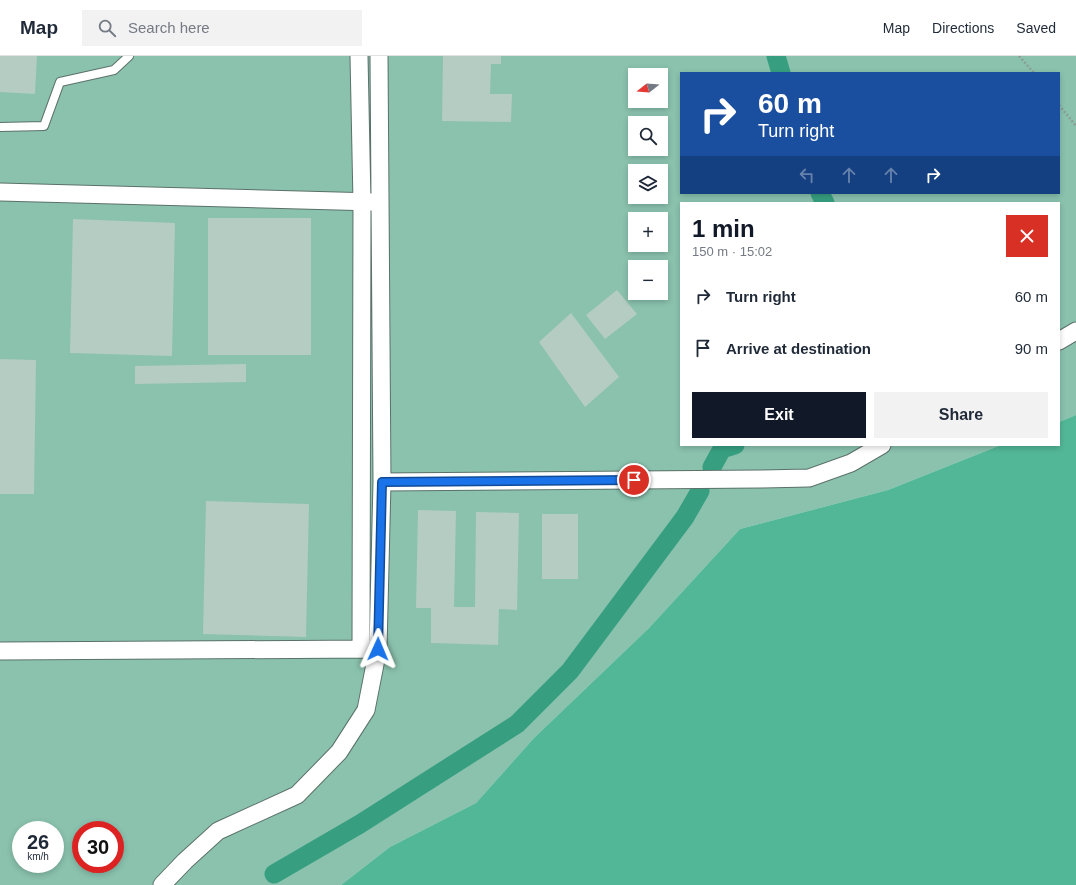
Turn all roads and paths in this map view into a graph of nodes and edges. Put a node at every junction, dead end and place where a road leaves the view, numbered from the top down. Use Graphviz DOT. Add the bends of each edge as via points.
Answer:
graph roads {
  1 [pos="129,56"];
  2 [pos="358,56"];
  3 [pos="379,56"];
  4 [pos="1019,56"];
  5 [pos="1033,72"];
  6 [pos="1060,106"];
  7 [pos="0,126"];
  8 [pos="1076,126"];
  9 [pos="0,192"];
  10 [pos="362,202"];
  11 [pos="380,202"];
  12 [pos="1076,331"];
  13 [pos="1060,340"];
  14 [pos="880,446"];
  15 [pos="382,482"];
  16 [pos="360,648"];
  17 [pos="378,649"];
  18 [pos="0,651"];
  19 [pos="162,885"];
  1 -- 7 [label="lane" via="114,70 60,82 44,126"];
  2 -- 10 [label="street"];
  3 -- 11 [label="street"];
  4 -- 5 [label="path"];
  6 -- 8 [label="path"];
  9 -- 10 [label="street"];
  10 -- 11 [label="street"];
  10 -- 16 [label="street"];
  11 -- 15 [label="street"];
  12 -- 13 [label="street"];
  14 -- 15 [label="street" via="851,463 809,478"];
  15 -- 17 [label="street"];
  16 -- 17 [label="street"];
  16 -- 18 [label="street"];
  17 -- 19 [label="street" via="366,710 339,752 297,794 218,831"];
}
